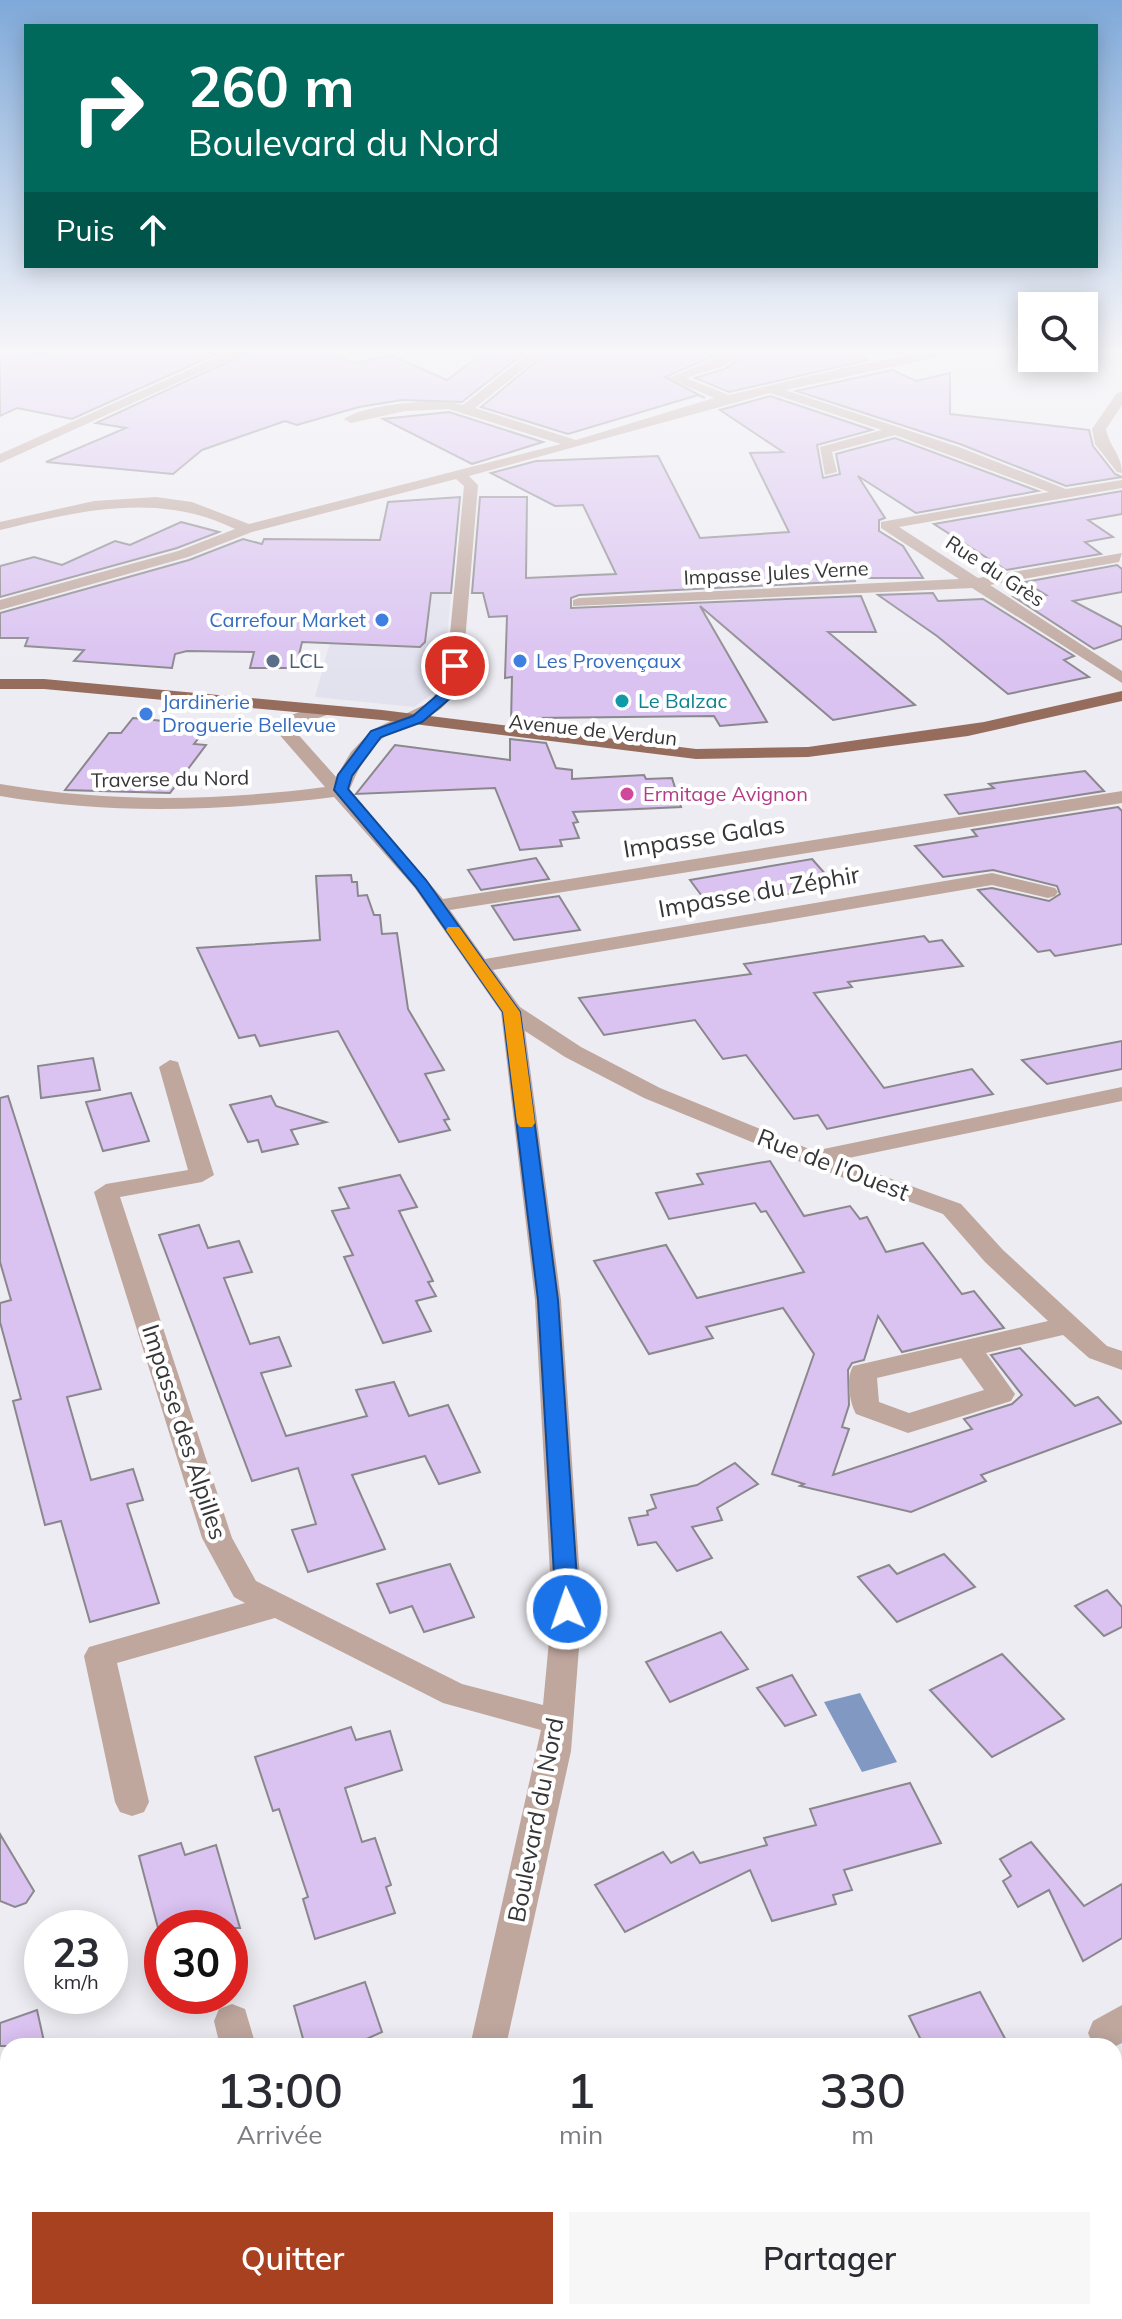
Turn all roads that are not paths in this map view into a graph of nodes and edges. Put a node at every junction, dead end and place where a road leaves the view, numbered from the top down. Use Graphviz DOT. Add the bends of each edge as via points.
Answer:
graph roads {
  1 [pos="518,458"];
  2 [pos="827,458"];
  3 [pos="969,458"];
  4 [pos="830,472"];
  5 [pos="457,473"];
  6 [pos="1122,484"];
  7 [pos="1066,494"];
  8 [pos="0,526"];
  9 [pos="247,529"];
  10 [pos="1119,557"];
  11 [pos="976,583"];
  12 [pos="579,603"];
  13 [pos="0,605"];
  14 [pos="1122,678"];
  15 [pos="0,684"];
  16 [pos="1122,696"];
  17 [pos="198,700"];
  18 [pos="324,710"];
  19 [pos="418,719"];
  20 [pos="293,720"];
  21 [pos="983,727"];
  22 [pos="384,729"];
  23 [pos="0,790"];
  24 [pos="341,790"];
  25 [pos="1122,797"];
  26 [pos="1048,892"];
  27 [pos="437,906"];
  28 [pos="479,966"];
  29 [pos="512,1012"];
  30 [pos="170,1067"];
  31 [pos="1122,1094"];
  32 [pos="811,1158"];
  33 [pos="1068,1325"];
  34 [pos="968,1348"];
  35 [pos="1122,1361"];
  36 [pos="278,1605"];
  37 [pos="557,1722"];
  38 [pos="132,1802"];
  39 [pos="490,2038"];
  1 -- 5 [label="street"];
  2 -- 4 [label="street"];
  3 -- 7 [label="street"];
  5 -- 9 [label="street"];
  5 -- 19 [label="street" via="471,485 455,666 448,693"];
  6 -- 7 [label="street, Rue du Grès"];
  7 -- 11 [label="street, Rue du Grès" via="886,525"];
  8 -- 9 [label="street" via="122,501 189,503"];
  9 -- 13 [label="street" via="183,554"];
  10 -- 11 [label="street, Impasse Jules Verne"];
  11 -- 12 [label="street, Impasse Jules Verne"];
  11 -- 14 [label="street, Rue du Grès"];
  15 -- 17 [label="main road, Avenue de Verdun"];
  16 -- 21 [label="main road, Avenue de Verdun"];
  17 -- 18 [label="main road, Avenue de Verdun"];
  17 -- 20 [label="main road, Avenue de Verdun"];
  18 -- 19 [label="main road, Avenue de Verdun"];
  18 -- 20 [label="street"];
  19 -- 21 [label="main road, Avenue de Verdun" via="709,754 836,749"];
  19 -- 22 [label="street"];
  20 -- 22 [label="main road, Avenue de Verdun"];
  20 -- 24 [label="street, Boulevard du Nord" via="286,732"];
  21 -- 22 [label="main road, Avenue de Verdun" via="859,755 738,764 668,762"];
  22 -- 24 [label="street" via="345,775"];
  23 -- 24 [label="street, Traverse du Nord" via="53,801 211,805"];
  24 -- 27 [label="street, Boulevard du Nord"];
  25 -- 27 [label="street, Impasse Galas"];
  26 -- 28 [label="street, Impasse du Zéphir" via="992,879"];
  27 -- 28 [label="street, Boulevard du Nord"];
  28 -- 29 [label="street, Boulevard du Nord"];
  29 -- 32 [label="street, Rue de l'Ouest" via="573,1052 652,1093"];
  29 -- 37 [label="street, Boulevard du Nord" via="551,1346 567,1609"];
  30 -- 36 [label="street, Impasse des Alpilles" via="202,1175 106,1192 217,1538 245,1589"];
  31 -- 32 [label="street"];
  32 -- 33 [label="street, Rue de l'Ouest" via="952,1209"];
  33 -- 34 [label="street"];
  33 -- 35 [label="street, Rue de l'Ouest" via="1098,1352"];
  34 -- 34 [label="street" via="863,1372 866,1407 908,1423 1001,1394"];
  36 -- 37 [label="street, Impasse des Alpilles" via="454,1694"];
  36 -- 38 [label="street" via="100,1656"];
  37 -- 39 [label="street, Boulevard du Nord" via="555,1751"];
}
